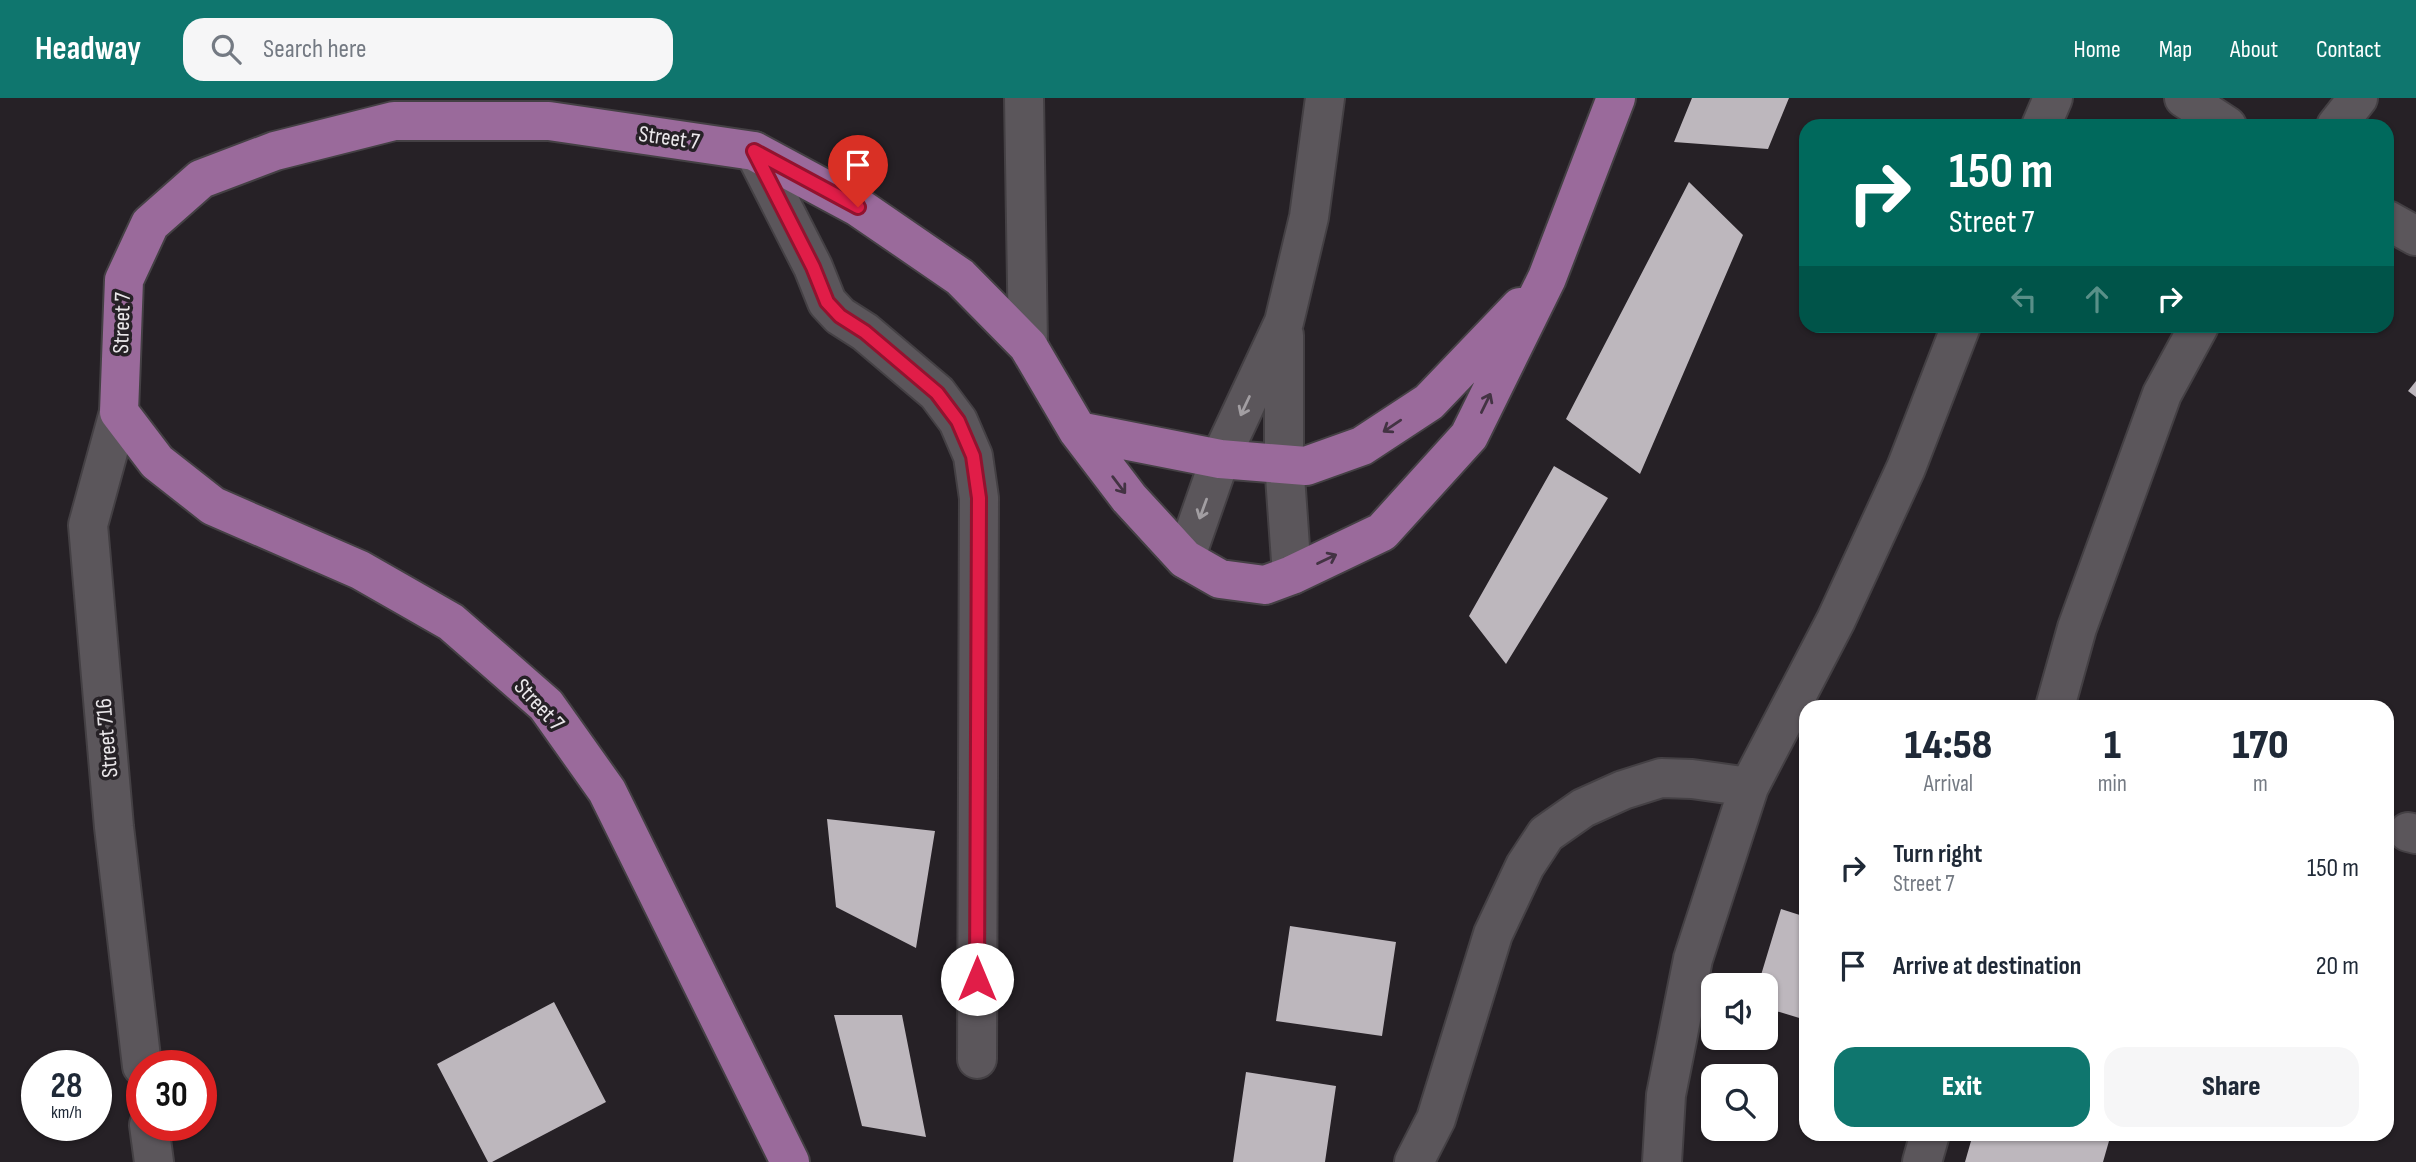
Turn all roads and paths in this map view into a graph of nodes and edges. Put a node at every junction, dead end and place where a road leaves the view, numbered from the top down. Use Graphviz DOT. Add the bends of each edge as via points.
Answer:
graph roads {
  1 [pos="1024,98"];
  2 [pos="1325,98"];
  3 [pos="1616,98"];
  4 [pos="2053,98"];
  5 [pos="2184,98"];
  6 [pos="2358,98"];
  7 [pos="551,109"];
  8 [pos="2044,119"];
  9 [pos="2216,119"];
  10 [pos="2342,119"];
  11 [pos="754,151"];
  12 [pos="2394,224"];
  13 [pos="2416,236"];
  14 [pos="1547,278"];
  15 [pos="1284,322"];
  16 [pos="1958,333"];
  17 [pos="2195,333"];
  18 [pos="1028,346"];
  19 [pos="119,412"];
  20 [pos="1078,431"];
  21 [pos="1220,459"];
  22 [pos="1284,463"];
  23 [pos="1185,559"];
  24 [pos="1292,576"];
  25 [pos="2057,700"];
  26 [pos="1749,787"];
  27 [pos="140,1050"];
  28 [pos="977,1059"];
  29 [pos="151,1141"];
  30 [pos="1928,1141"];
  31 [pos="154,1162"];
  32 [pos="790,1162"];
  33 [pos="1414,1162"];
  34 [pos="1662,1162"];
  35 [pos="1922,1162"];
  1 -- 18 [label="street"];
  2 -- 15 [label="street" via="1309,218"];
  3 -- 14 [label="main road, Street 7"];
  4 -- 8 [label="street"];
  5 -- 9 [label="street"];
  6 -- 10 [label="street"];
  7 -- 11 [label="main road, Street 7"];
  7 -- 19 [label="main road, Street 7" via="394,121 275,150 201,179 150,224 124,280"];
  11 -- 18 [label="main road, Street 7" via="858,207 960,277"];
  11 -- 28 [label="street" via="827,302 937,393 958,421 973,456 979,498"];
  12 -- 13 [label="street"];
  14 -- 22 [label="main road, one-way" via="1429,402 1362,446 1306,466"];
  24 -- 14 [label="main road, Street 7, one-way" via="1382,532 1469,436"];
  15 -- 21 [label="street, one-way"];
  15 -- 22 [label="street"];
  16 -- 26 [label="street" via="1906,468 1836,620"];
  17 -- 25 [label="street" via="2162,394 2077,628"];
  18 -- 20 [label="main road, Street 7"];
  19 -- 27 [label="street, Street 716" via="89,525 114,827"];
  19 -- 32 [label="main road, Street 7" via="157,462 213,506 360,570 451,622 546,705 607,791"];
  20 -- 21 [label="main road"];
  20 -- 23 [label="main road, Street 7, one-way" via="1129,498"];
  21 -- 22 [label="main road"];
  21 -- 23 [label="street, one-way"];
  22 -- 24 [label="street"];
  23 -- 24 [label="main road, Street 7" via="1220,579 1265,585"];
  26 -- 33 [label="street" via="1661,778 1583,808 1546,834 1525,866 1493,934 1436,1119"];
  26 -- 34 [label="street" via="1693,959 1666,1095"];
  29 -- 31 [label="street"];
  30 -- 35 [label="street"];
}
